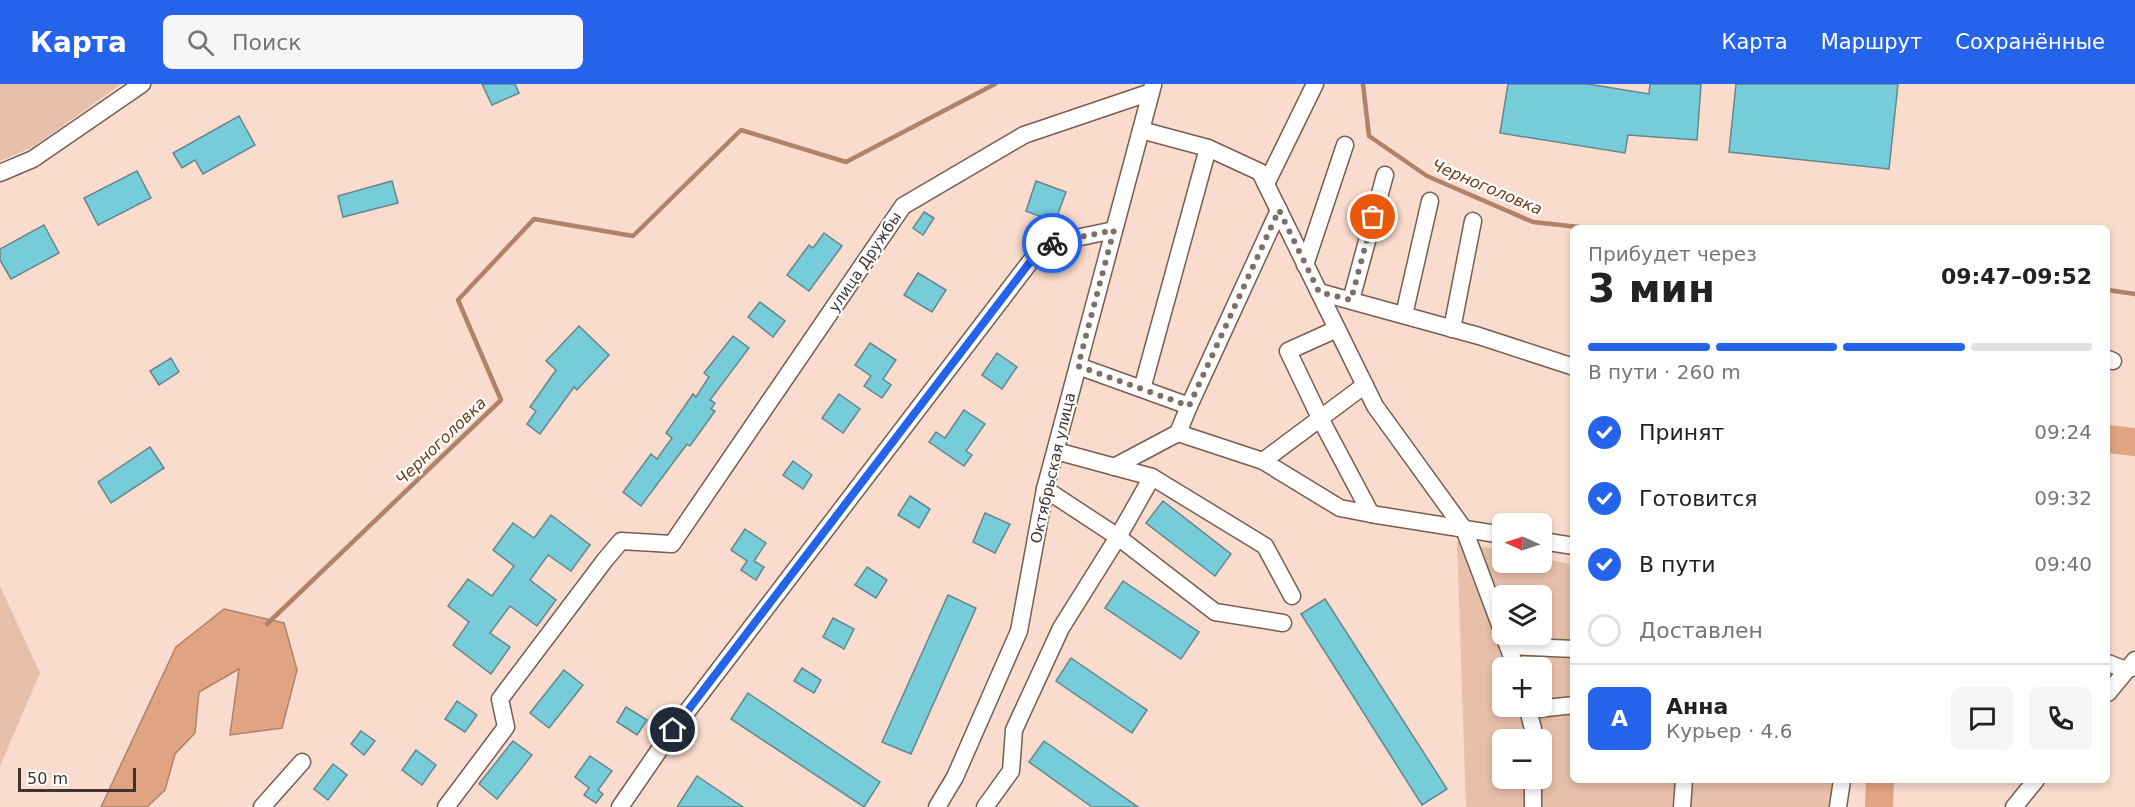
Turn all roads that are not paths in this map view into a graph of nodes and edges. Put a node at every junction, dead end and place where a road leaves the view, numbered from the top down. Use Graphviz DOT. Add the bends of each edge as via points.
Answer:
graph roads {
  1 [pos="142,84"];
  2 [pos="1314,84"];
  3 [pos="1152,88"];
  4 [pos="1141,130"];
  5 [pos="1345,145"];
  6 [pos="1208,148"];
  7 [pos="0,173"];
  8 [pos="1385,175"];
  9 [pos="1266,184"];
  10 [pos="1430,201"];
  11 [pos="1279,210"];
  12 [pos="1473,221"];
  13 [pos="1114,230"];
  14 [pos="1305,264"];
  15 [pos="1319,292"];
  16 [pos="1351,300"];
  17 [pos="1404,315"];
  18 [pos="1337,328"];
  19 [pos="1452,329"];
  20 [pos="1078,366"];
  21 [pos="1570,366"];
  22 [pos="1365,385"];
  23 [pos="1142,389"];
  24 [pos="1189,406"];
  25 [pos="1320,418"];
  26 [pos="1178,433"];
  27 [pos="1056,451"];
  28 [pos="1263,461"];
  29 [pos="1114,467"];
  30 [pos="1152,477"];
  31 [pos="1045,489"];
  32 [pos="1371,514"];
  33 [pos="1464,529"];
  34 [pos="1492,533"];
  35 [pos="1118,537"];
  36 [pos="1552,543"];
  37 [pos="1570,545"];
  38 [pos="1292,596"];
  39 [pos="1492,603"];
  40 [pos="1283,623"];
  41 [pos="1549,645"];
  42 [pos="1570,648"];
  43 [pos="2110,663"];
  44 [pos="2132,666"];
  45 [pos="2110,691"];
  46 [pos="1570,705"];
  47 [pos="1552,706"];
  48 [pos="303,762"];
  49 [pos="1684,783"];
  50 [pos="1842,783"];
  51 [pos="2034,783"];
  52 [pos="1533,789"];
  53 [pos="262,807"];
  54 [pos="446,807"];
  55 [pos="620,807"];
  56 [pos="938,807"];
  57 [pos="985,807"];
  58 [pos="1533,807"];
  59 [pos="1682,807"];
  60 [pos="1838,807"];
  61 [pos="2014,807"];
  1 -- 7 [label="street" via="33,159"];
  2 -- 9 [label="street"];
  3 -- 4 [label="street, Октябрьская улица"];
  3 -- 54 [label="street, улица Дружбы" via="1024,135 903,206 672,544 621,541 500,699 506,727"];
  4 -- 6 [label="street"];
  4 -- 13 [label="street, Октябрьская улица"];
  5 -- 14 [label="street"];
  6 -- 9 [label="street" via="1260,172"];
  6 -- 23 [label="street"];
  8 -- 16 [label="street"];
  9 -- 11 [label="street"];
  10 -- 17 [label="street"];
  11 -- 14 [label="street"];
  11 -- 24 [label="street"];
  12 -- 19 [label="street"];
  13 -- 20 [label="street, Октябрьская улица"];
  13 -- 55 [label="street" via="1043,245 673,730"];
  14 -- 15 [label="street"];
  15 -- 16 [label="street"];
  15 -- 18 [label="street"];
  16 -- 17 [label="street"];
  17 -- 19 [label="street"];
  18 -- 22 [label="street"];
  18 -- 25 [label="street" via="1288,351"];
  19 -- 21 [label="street"];
  20 -- 23 [label="street"];
  20 -- 27 [label="street, Октябрьская улица"];
  22 -- 25 [label="street"];
  22 -- 33 [label="street" via="1375,406"];
  23 -- 24 [label="street"];
  24 -- 26 [label="street"];
  25 -- 28 [label="street"];
  25 -- 32 [label="street"];
  26 -- 28 [label="street"];
  26 -- 29 [label="street"];
  27 -- 29 [label="street"];
  27 -- 31 [label="street, Октябрьская улица"];
  28 -- 32 [label="street" via="1340,508"];
  29 -- 30 [label="street"];
  30 -- 35 [label="street"];
  30 -- 38 [label="street" via="1265,546"];
  31 -- 35 [label="street"];
  31 -- 56 [label="street, Октябрьская улица" via="1019,631"];
  32 -- 33 [label="street"];
  33 -- 34 [label="street"];
  33 -- 39 [label="street"];
  35 -- 40 [label="street" via="1215,612"];
  35 -- 57 [label="street" via="1061,628 1014,730 1011,771"];
  36 -- 37 [label="street"];
  41 -- 42 [label="street"];
  43 -- 44 [label="street"];
  44 -- 45 [label="street"];
  46 -- 47 [label="street"];
  48 -- 53 [label="street"];
  49 -- 59 [label="street"];
  50 -- 60 [label="street"];
  51 -- 61 [label="street"];
  52 -- 58 [label="street"];
}
